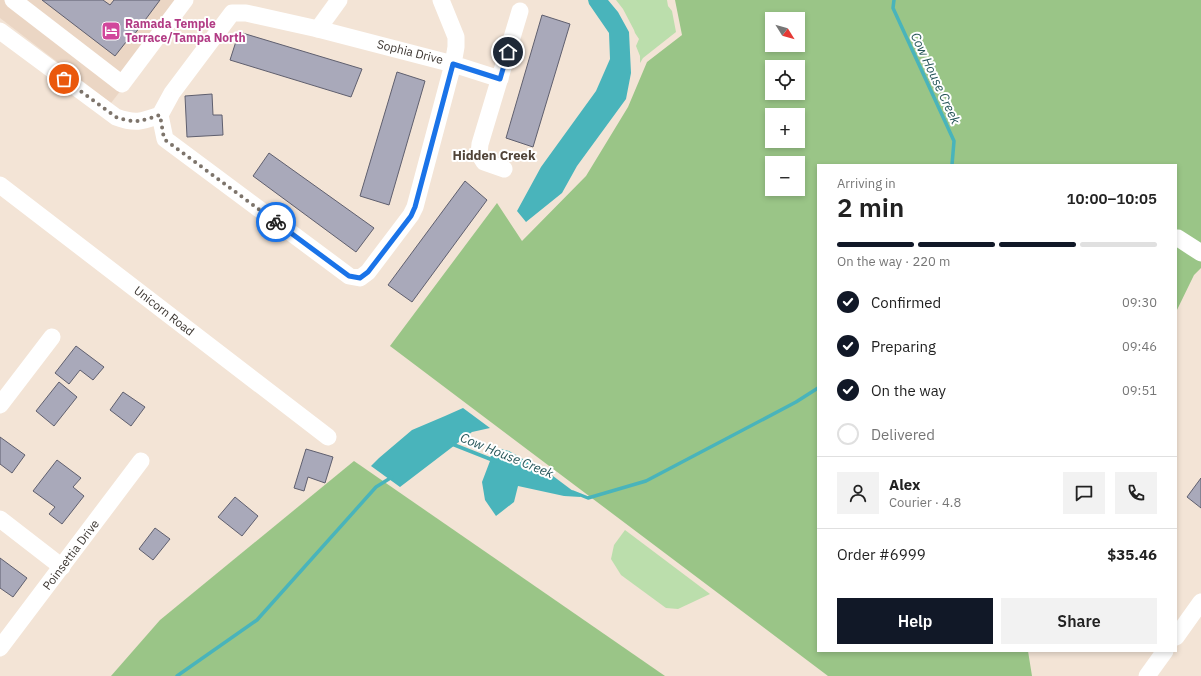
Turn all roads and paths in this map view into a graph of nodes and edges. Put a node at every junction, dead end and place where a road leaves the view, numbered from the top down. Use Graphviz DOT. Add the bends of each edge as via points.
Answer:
graph roads {
  1 [pos="13,0"];
  2 [pos="185,0"];
  3 [pos="338,0"];
  4 [pos="441,0"];
  5 [pos="520,11"];
  6 [pos="318,29"];
  7 [pos="0,31"];
  8 [pos="453,64"];
  9 [pos="500,79"];
  10 [pos="160,115"];
  11 [pos="504,168"];
  12 [pos="0,185"];
  13 [pos="1177,238"];
  14 [pos="1201,253"];
  15 [pos="52,337"];
  16 [pos="0,405"];
  17 [pos="328,437"];
  18 [pos="141,461"];
  19 [pos="0,519"];
  20 [pos="62,567"];
  21 [pos="1201,602"];
  22 [pos="1177,635"];
  23 [pos="0,648"];
  24 [pos="1164,652"];
  25 [pos="1147,676"];
  1 -- 2 [label="street" via="122,84"];
  3 -- 6 [label="street"];
  4 -- 8 [label="street" via="456,37"];
  5 -- 9 [label="street"];
  6 -- 8 [label="street, Sophia Drive"];
  6 -- 10 [label="street, Sophia Drive" via="246,13 232,13 172,93"];
  7 -- 10 [label="street" via="116,117 138,122"];
  8 -- 9 [label="street"];
  8 -- 10 [label="street, Sophia Drive" via="415,207 411,216 368,272 360,278 349,276 164,139"];
  9 -- 11 [label="street" via="479,154 484,162"];
  12 -- 17 [label="street, Unicorn Road"];
  13 -- 14 [label="street"];
  15 -- 16 [label="street"];
  18 -- 20 [label="street, Poinsettia Drive"];
  19 -- 20 [label="street"];
  20 -- 23 [label="street, Poinsettia Drive"];
  21 -- 22 [label="street"];
  24 -- 25 [label="street"];
}
